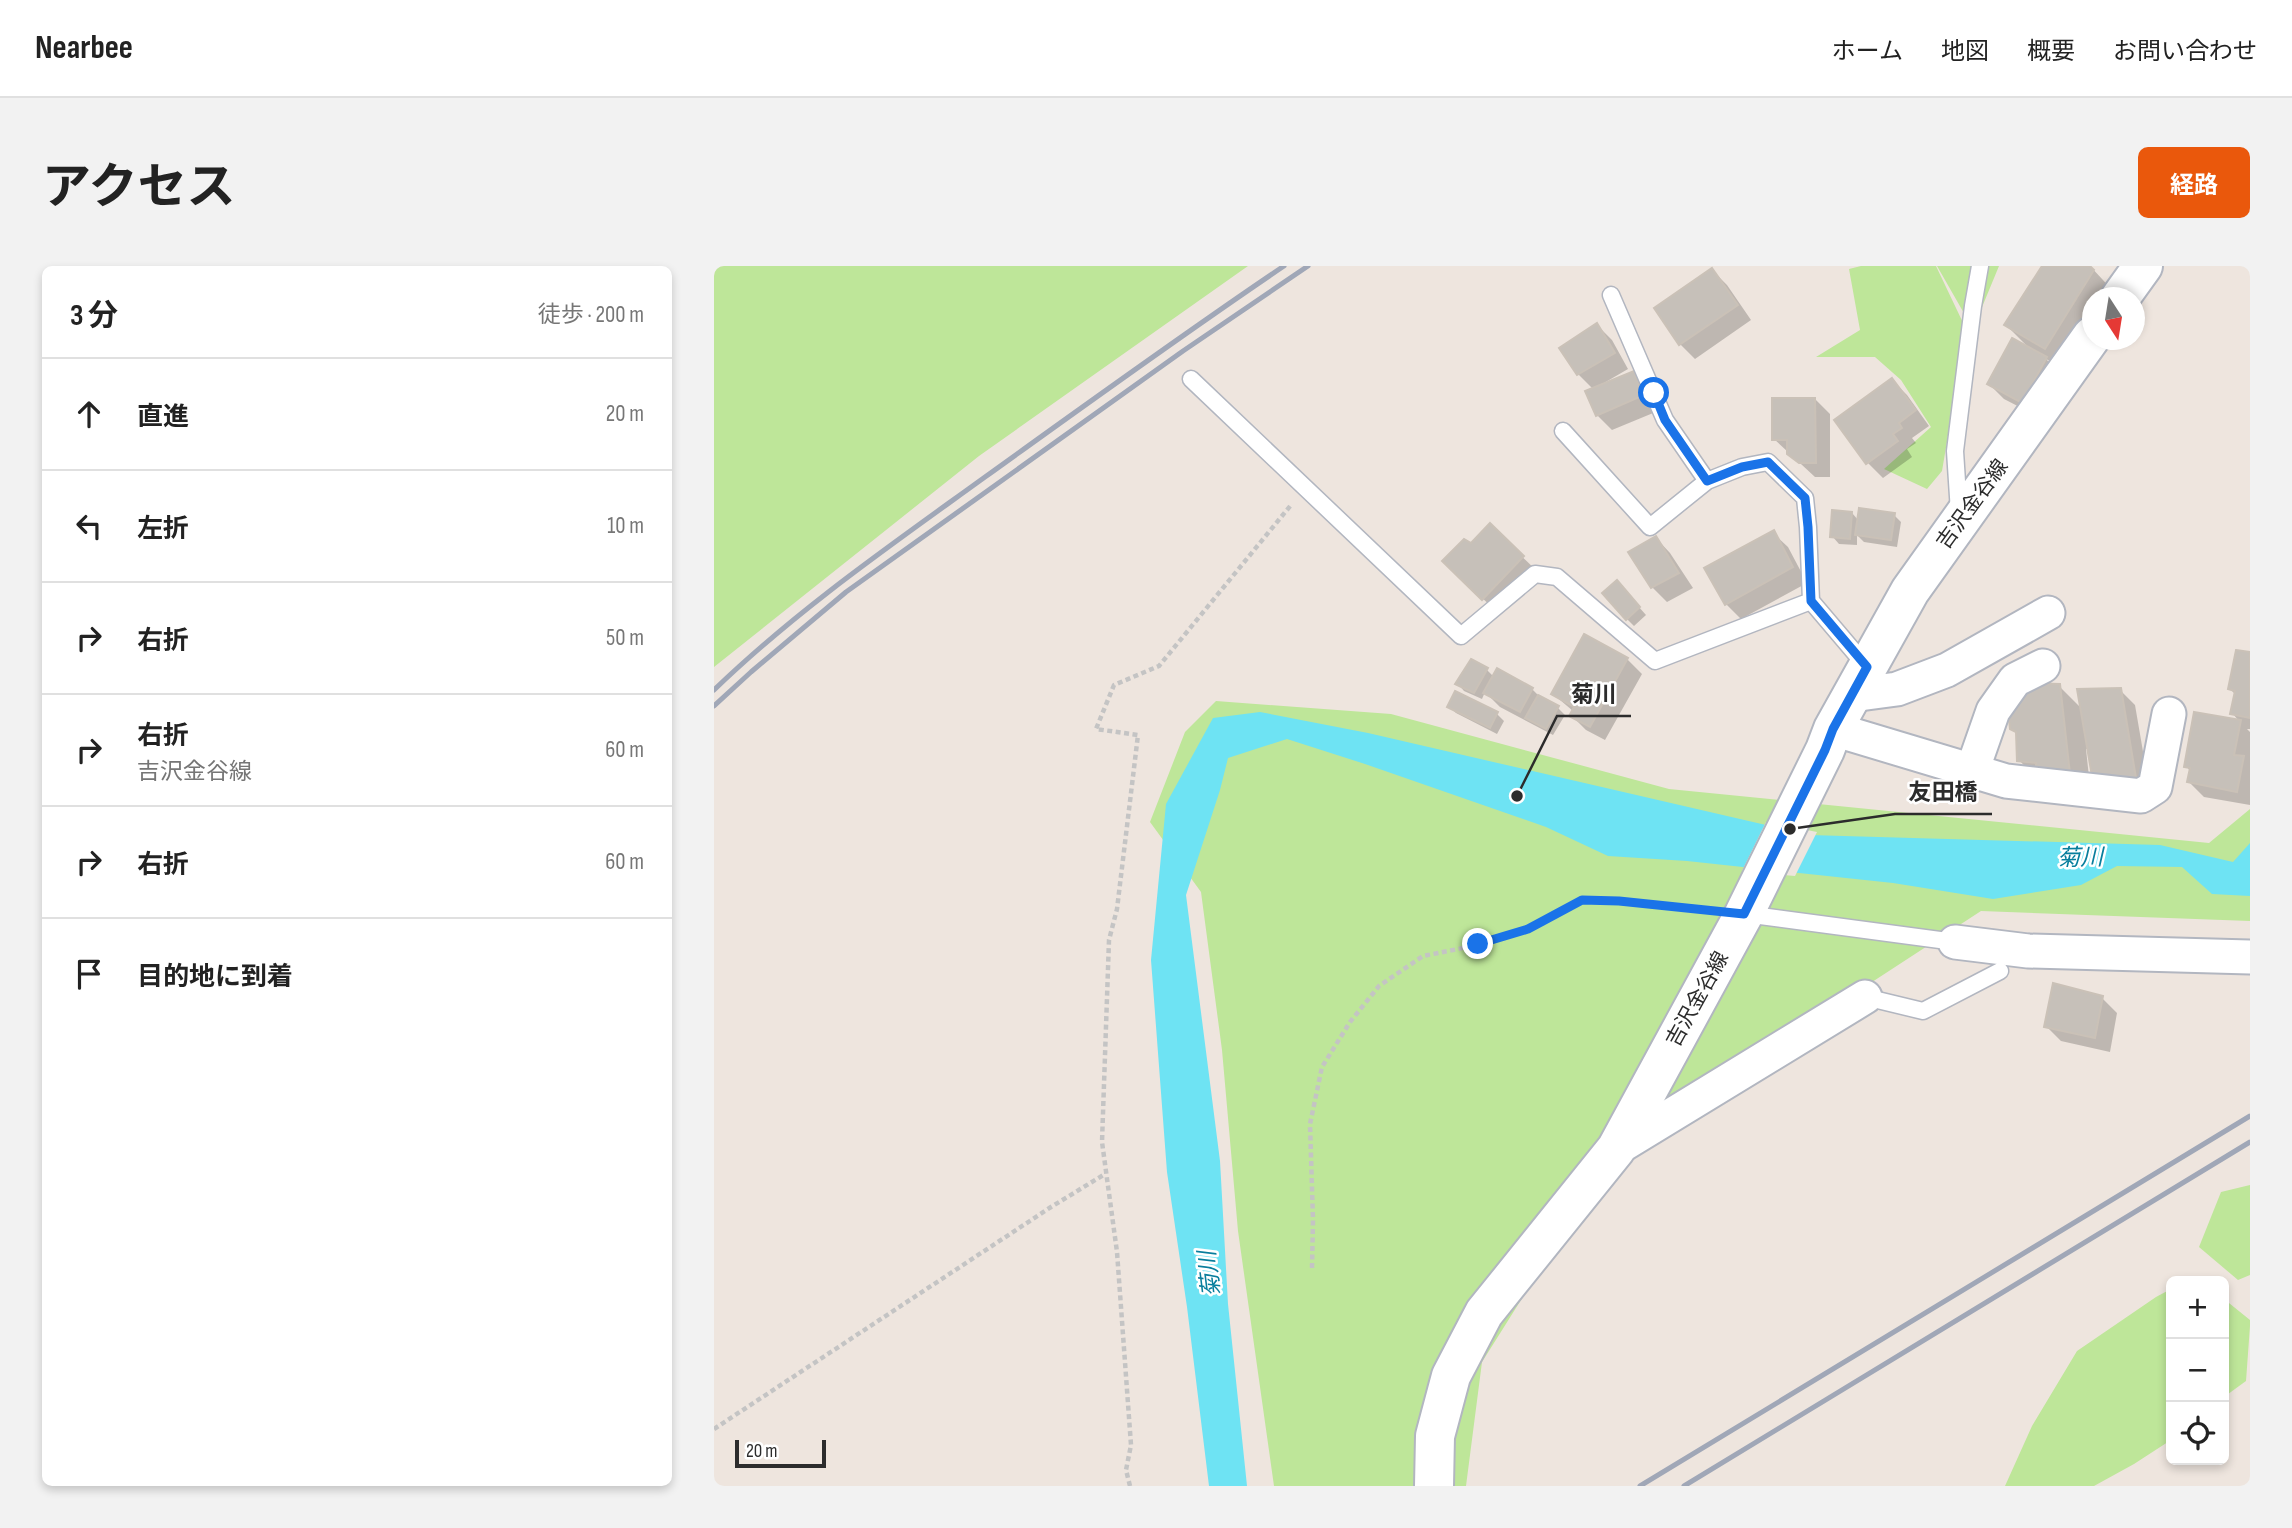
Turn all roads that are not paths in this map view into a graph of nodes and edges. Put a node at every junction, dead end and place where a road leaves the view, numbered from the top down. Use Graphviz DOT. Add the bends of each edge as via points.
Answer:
graph roads {
  1 [pos="1980,266"];
  2 [pos="2143,266"];
  3 [pos="2128,287"];
  4 [pos="1611,295"];
  5 [pos="2082,350"];
  6 [pos="1191,379"];
  7 [pos="1563,431"];
  8 [pos="1707,481"];
  9 [pos="1960,521"];
  10 [pos="1811,601"];
  11 [pos="2048,613"];
  12 [pos="2043,666"];
  13 [pos="1860,681"];
  14 [pos="2169,713"];
  15 [pos="1829,739"];
  16 [pos="1972,771"];
  17 [pos="1745,911"];
  18 [pos="1955,942"];
  19 [pos="2250,957"];
  20 [pos="2000,971"];
  21 [pos="1865,997"];
  22 [pos="1616,1149"];
  23 [pos="1434,1486"];
  1 -- 9 [label="lane" via="1955,451"];
  2 -- 3 [label="main road"];
  4 -- 8 [label="lane" via="1665,420"];
  5 -- 9 [label="main road, 吉沢金谷線"];
  6 -- 10 [label="lane" via="1461,636 1535,574 1557,577 1655,661"];
  7 -- 8 [label="lane" via="1650,527"];
  8 -- 10 [label="lane" via="1768,462 1805,498"];
  9 -- 13 [label="main road, 吉沢金谷線" via="1910,591"];
  10 -- 13 [label="lane"];
  11 -- 13 [label="street" via="1947,670 1897,689"];
  12 -- 16 [label="street" via="2015,680 1993,711"];
  13 -- 15 [label="main road, 吉沢金谷線"];
  14 -- 16 [label="street" via="2155,787 2141,796 2006,781"];
  15 -- 16 [label="street"];
  15 -- 17 [label="main road, 吉沢金谷線"];
  17 -- 18 [label="lane"];
  17 -- 22 [label="main road, 吉沢金谷線"];
  18 -- 19 [label="street" via="2028,951"];
  20 -- 21 [label="lane" via="1923,1011"];
  21 -- 22 [label="street"];
  22 -- 23 [label="main road, 吉沢金谷線" via="1484,1313 1451,1376 1435,1436"];
}
